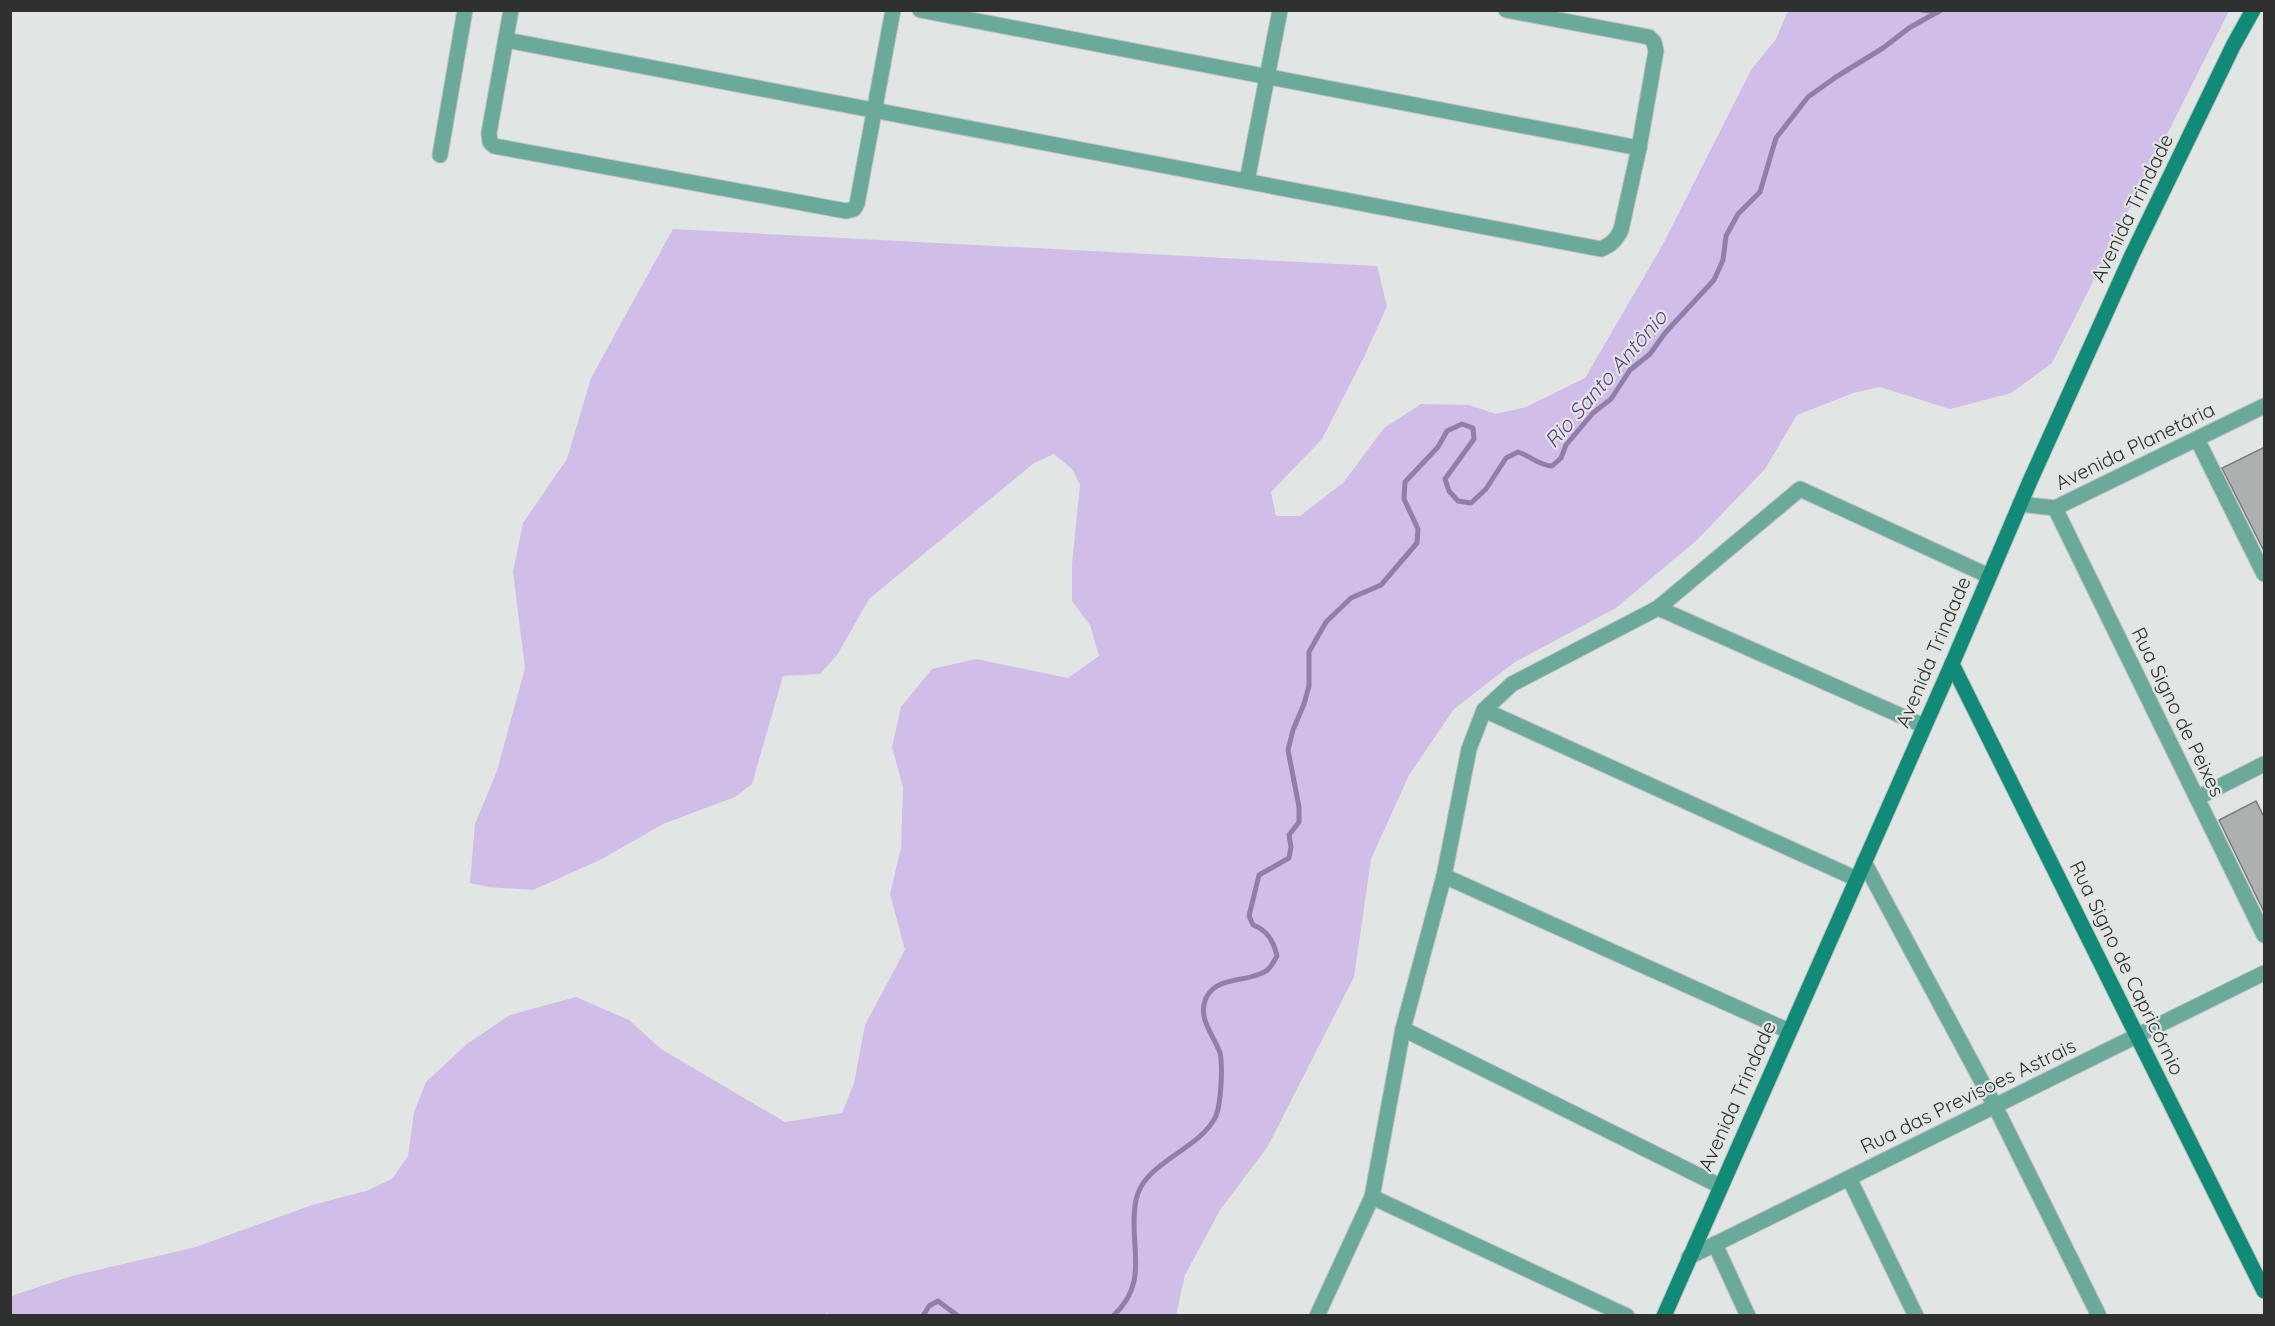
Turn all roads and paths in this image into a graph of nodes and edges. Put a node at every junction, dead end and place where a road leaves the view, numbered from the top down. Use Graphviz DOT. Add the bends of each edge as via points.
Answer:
graph roads {
  1 [pos="465,10"];
  2 [pos="511,10"];
  3 [pos="893,10"];
  4 [pos="920,10"];
  5 [pos="1280,10"];
  6 [pos="1506,10"];
  7 [pos="2253,10"];
  8 [pos="506,40"];
  9 [pos="1267,76"];
  10 [pos="875,110"];
  11 [pos="1639,148"];
  12 [pos="440,155"];
  13 [pos="1247,181"];
  14 [pos="2265,406"];
  15 [pos="2197,439"];
  16 [pos="2020,504"];
  17 [pos="2055,508"];
  18 [pos="2265,574"];
  19 [pos="1989,576"];
  20 [pos="1658,608"];
  21 [pos="1952,664"];
  22 [pos="1484,710"];
  23 [pos="1924,726"];
  24 [pos="2265,764"];
  25 [pos="2197,798"];
  26 [pos="1864,862"];
  27 [pos="1444,876"];
  28 [pos="1857,879"];
  29 [pos="2265,935"];
  30 [pos="2265,973"];
  31 [pos="1403,1029"];
  32 [pos="1789,1031"];
  33 [pos="2138,1036"];
  34 [pos="1995,1106"];
  35 [pos="1849,1178"];
  36 [pos="1720,1186"];
  37 [pos="1372,1197"];
  38 [pos="1715,1244"];
  39 [pos="1689,1257"];
  40 [pos="2265,1291"];
  41 [pos="1317,1316"];
  42 [pos="1627,1316"];
  43 [pos="1664,1316"];
  44 [pos="1748,1316"];
  45 [pos="1917,1316"];
  46 [pos="2099,1316"];
  1 -- 12 [label="street"];
  2 -- 8 [label="street"];
  3 -- 10 [label="street"];
  4 -- 9 [label="street"];
  5 -- 9 [label="street"];
  6 -- 11 [label="street" via="1651,39 1656,51"];
  7 -- 16 [label="main road, Avenida Trindade" via="2132,255"];
  8 -- 10 [label="street"];
  8 -- 10 [label="street" via="489,133 490,142 498,148 850,211 857,204"];
  9 -- 11 [label="street"];
  9 -- 13 [label="street"];
  10 -- 13 [label="street"];
  11 -- 13 [label="street" via="1620,230 1611,244 1601,249"];
  14 -- 15 [label="street, Avenida Planetária"];
  15 -- 17 [label="street, Avenida Planetária"];
  15 -- 18 [label="street"];
  16 -- 17 [label="street, Avenida Planetária"];
  16 -- 19 [label="main road, Avenida Trindade"];
  17 -- 25 [label="street, Rua Signo de Peixes"];
  19 -- 20 [label="street" via="1800,489"];
  19 -- 21 [label="main road, Avenida Trindade"];
  20 -- 22 [label="street" via="1512,684"];
  20 -- 23 [label="street"];
  21 -- 23 [label="main road, Avenida Trindade"];
  21 -- 33 [label="main road, Rua Signo de Capricórnio"];
  22 -- 27 [label="street" via="1469,749"];
  22 -- 28 [label="street"];
  23 -- 26 [label="main road, Avenida Trindade"];
  24 -- 25 [label="street"];
  25 -- 29 [label="street, Rua Signo de Peixes"];
  26 -- 28 [label="main road, Avenida Trindade"];
  26 -- 34 [label="street"];
  27 -- 31 [label="street"];
  27 -- 32 [label="street"];
  28 -- 32 [label="main road, Avenida Trindade"];
  30 -- 33 [label="street, Rua das Previsoes Astrais"];
  31 -- 36 [label="street"];
  31 -- 37 [label="street"];
  32 -- 36 [label="main road, Avenida Trindade"];
  33 -- 34 [label="street, Rua das Previsoes Astrais"];
  33 -- 40 [label="main road, Rua Signo de Capricórnio"];
  34 -- 35 [label="street, Rua das Previsoes Astrais"];
  34 -- 46 [label="street"];
  35 -- 38 [label="street, Rua das Previsoes Astrais"];
  35 -- 45 [label="street"];
  36 -- 39 [label="main road, Avenida Trindade"];
  37 -- 41 [label="street"];
  37 -- 42 [label="street"];
  38 -- 39 [label="street, Rua das Previsoes Astrais"];
  38 -- 44 [label="street"];
  39 -- 43 [label="main road, Avenida Trindade"];
}
